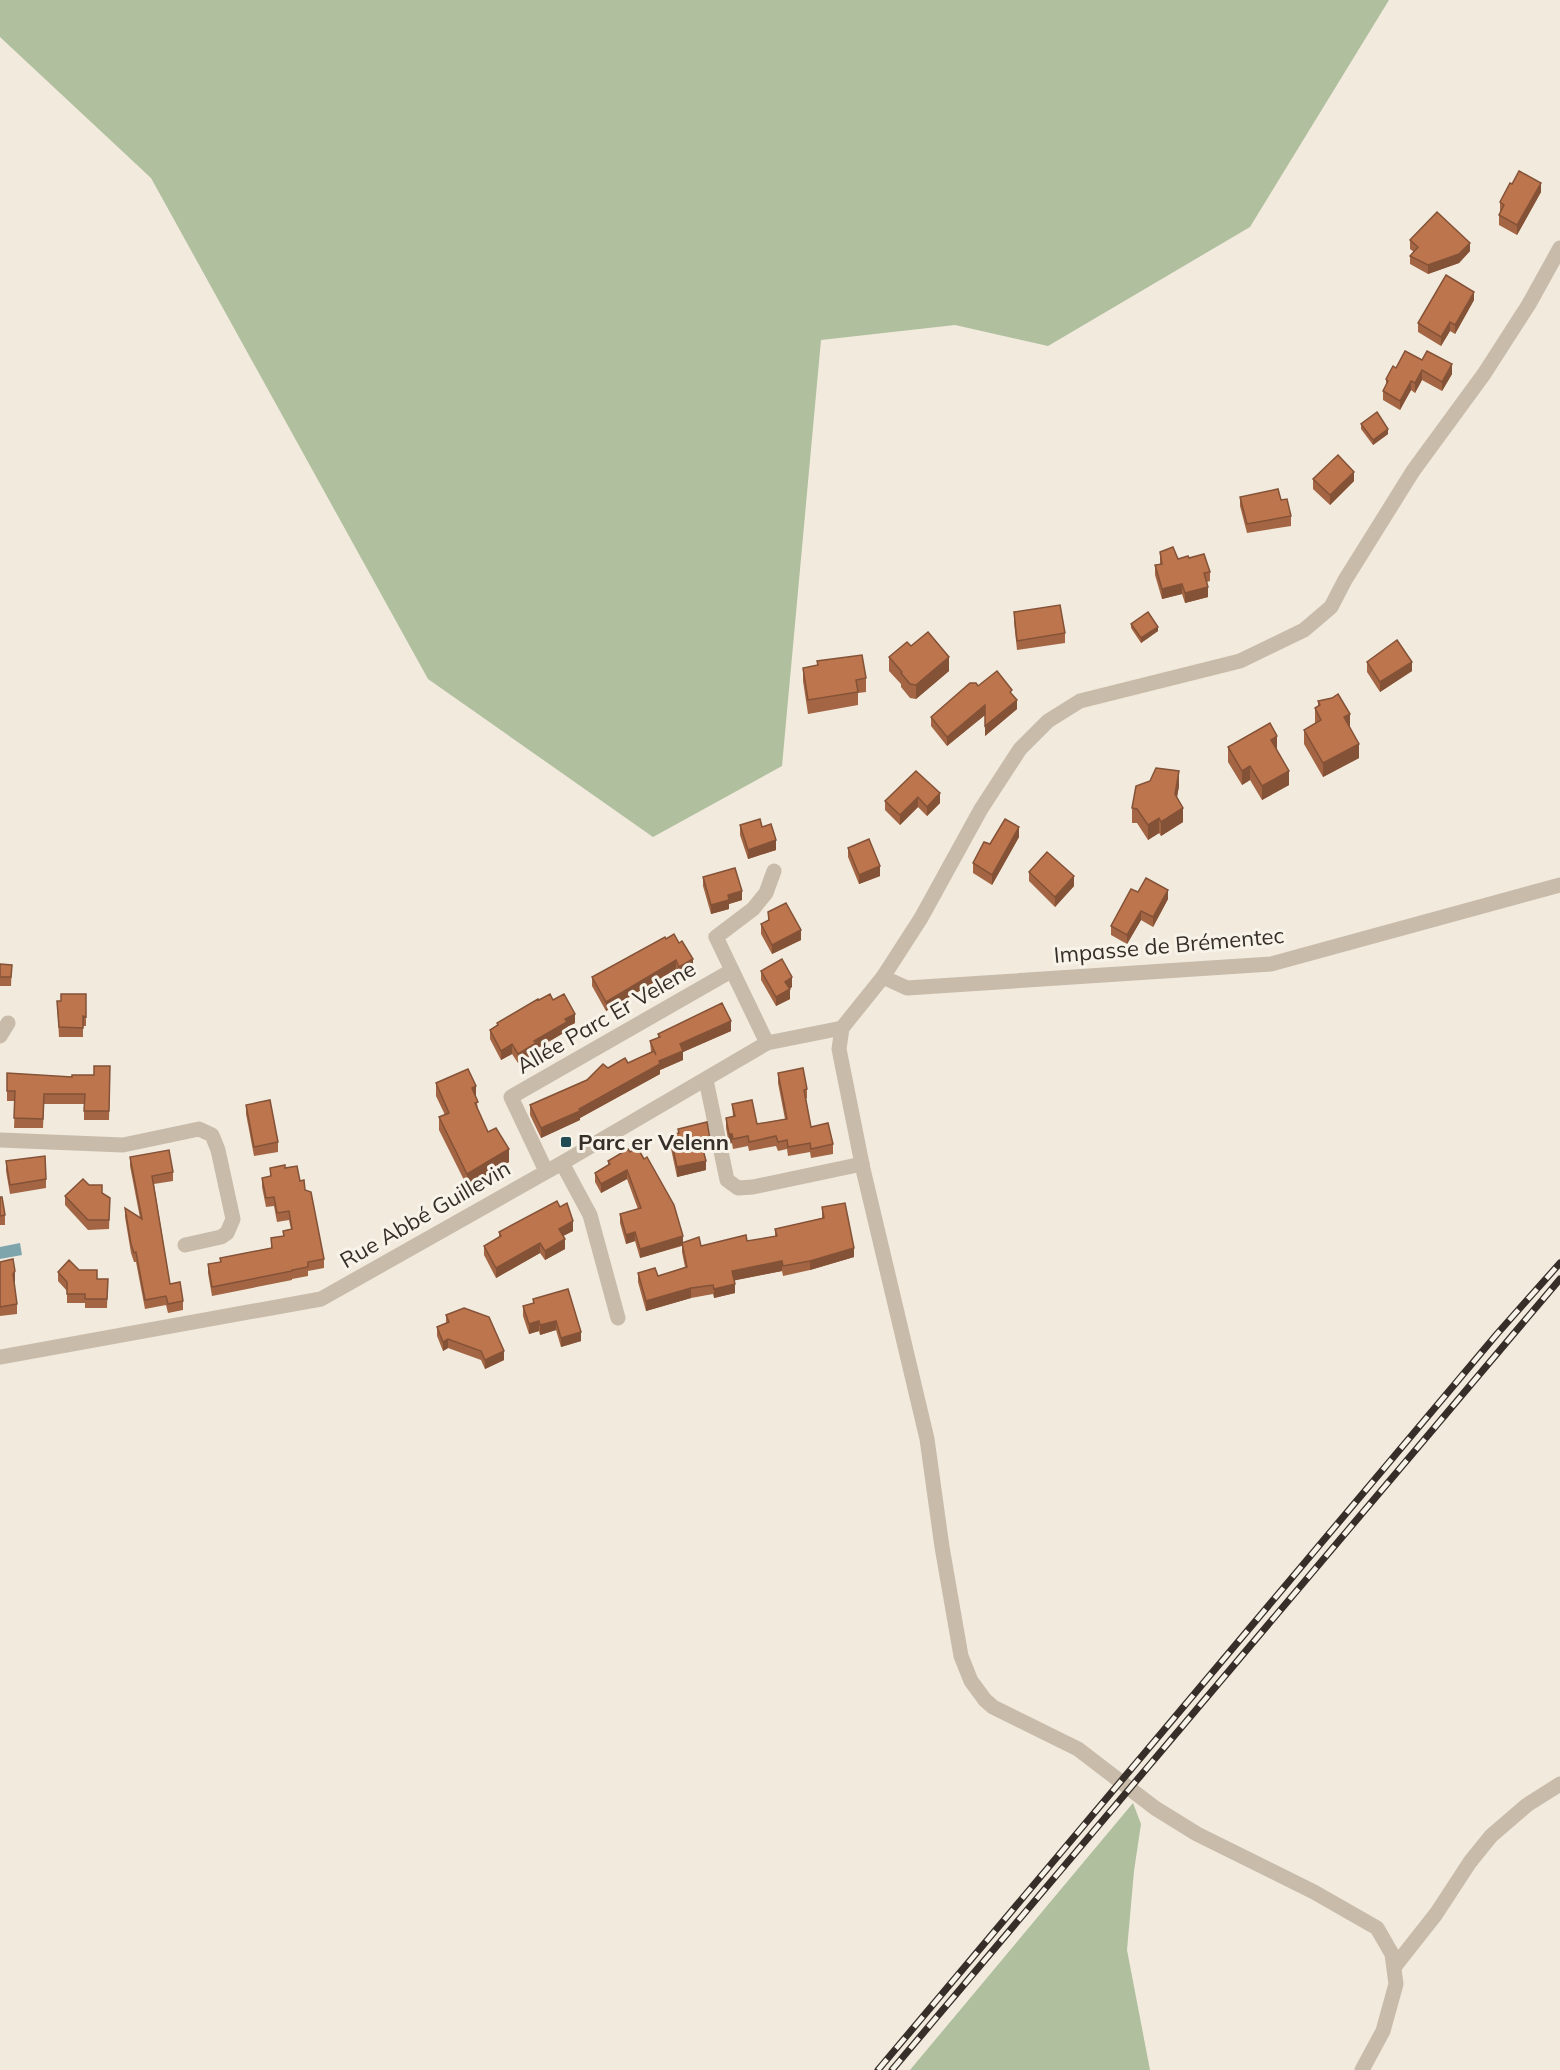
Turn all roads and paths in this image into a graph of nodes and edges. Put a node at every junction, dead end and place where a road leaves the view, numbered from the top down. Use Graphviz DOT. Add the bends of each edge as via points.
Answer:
graph roads {
  1 [pos="1560,248"];
  2 [pos="774,871"];
  3 [pos="1560,885"];
  4 [pos="731,971"];
  5 [pos="883,977"];
  6 [pos="842,1028"];
  7 [pos="767,1043"];
  8 [pos="706,1080"];
  9 [pos="0,1140"];
  10 [pos="562,1163"];
  11 [pos="862,1164"];
  12 [pos="546,1171"];
  13 [pos="185,1245"];
  14 [pos="618,1318"];
  15 [pos="0,1357"];
  16 [pos="1560,1784"];
  17 [pos="1395,1966"];
  18 [pos="1362,2070"];
  1 -- 5 [label="street" via="1484,374 1413,471 1331,607 1304,630 1240,661 1080,701 1048,721 1020,749 981,809 921,918"];
  2 -- 4 [label="street, Allée Parc Er Velene" via="766,893 753,909 716,937"];
  3 -- 5 [label="street, Impasse de Brémentec" via="1271,964 907,988"];
  4 -- 7 [label="street, Allée Parc Er Velene"];
  4 -- 12 [label="street, Allée Parc Er Velene" via="511,1098"];
  5 -- 6 [label="street"];
  6 -- 7 [label="street, Rue Abbé Guillevin"];
  6 -- 11 [label="street" via="839,1049"];
  7 -- 8 [label="street, Rue Abbé Guillevin"];
  8 -- 10 [label="street, Rue Abbé Guillevin"];
  8 -- 11 [label="street" via="727,1180 738,1188"];
  9 -- 13 [label="street" via="123,1145 199,1129 212,1135 232,1220 221,1237"];
  10 -- 12 [label="street, Rue Abbé Guillevin"];
  10 -- 14 [label="street" via="590,1215"];
  11 -- 17 [label="street" via="927,1439 961,1656 979,1694 993,1707 1078,1749 1169,1818 1377,1928"];
  12 -- 15 [label="street, Rue Abbé Guillevin" via="321,1299"];
  16 -- 17 [label="street" via="1527,1805 1491,1836"];
  17 -- 18 [label="street" via="1396,1984 1383,2031"];
}
